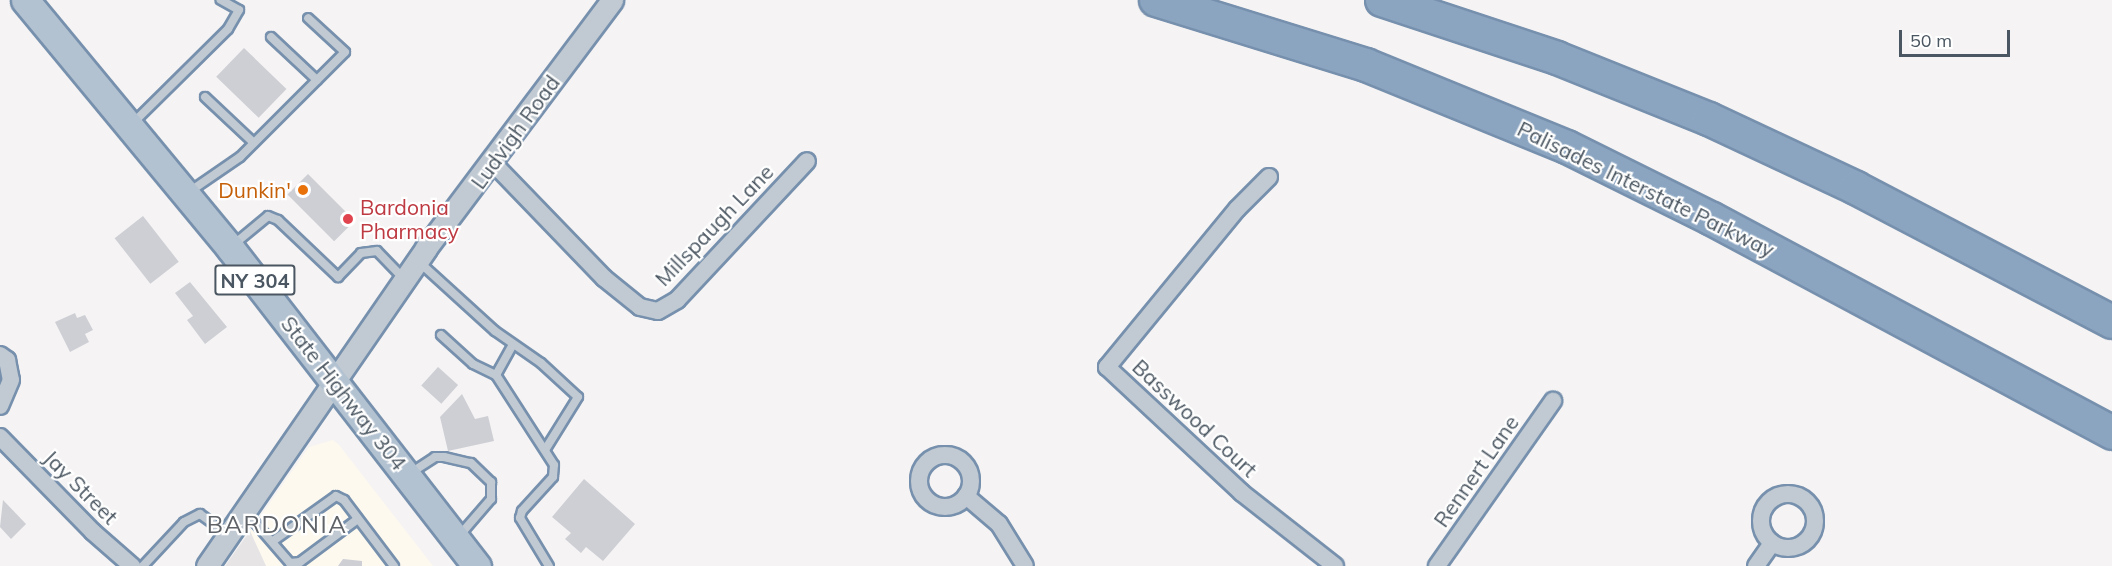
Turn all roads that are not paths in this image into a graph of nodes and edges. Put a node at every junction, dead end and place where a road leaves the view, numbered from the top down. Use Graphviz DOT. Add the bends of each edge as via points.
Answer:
graph roads {
  1 [pos="25,0"];
  2 [pos="221,0"];
  3 [pos="612,0"];
  4 [pos="1156,0"];
  5 [pos="1382,0"];
  6 [pos="308,18"];
  7 [pos="271,38"];
  8 [pos="317,80"];
  9 [pos="205,97"];
  10 [pos="130,126"];
  11 [pos="254,143"];
  12 [pos="807,161"];
  13 [pos="493,163"];
  14 [pos="1269,177"];
  15 [pos="186,194"];
  16 [pos="230,248"];
  17 [pos="417,261"];
  18 [pos="404,279"];
  19 [pos="2112,322"];
  20 [pos="441,335"];
  21 [pos="513,344"];
  22 [pos="0,355"];
  23 [pos="496,375"];
  24 [pos="334,381"];
  25 [pos="1553,401"];
  26 [pos="0,406"];
  27 [pos="2112,433"];
  28 [pos="0,437"];
  29 [pos="545,450"];
  30 [pos="407,475"];
  31 [pos="966,496"];
  32 [pos="245,510"];
  33 [pos="358,519"];
  34 [pos="229,534"];
  35 [pos="456,539"];
  36 [pos="273,541"];
  37 [pos="1772,543"];
  38 [pos="213,564"];
  39 [pos="289,564"];
  40 [pos="132,566"];
  41 [pos="143,566"];
  42 [pos="394,566"];
  43 [pos="477,566"];
  44 [pos="549,566"];
  45 [pos="1026,566"];
  46 [pos="1335,566"];
  47 [pos="1437,566"];
  48 [pos="1756,566"];
  1 -- 10 [label="main road, State Highway 304 / NY 304"];
  2 -- 10 [label="lane" via="239,10 228,29"];
  3 -- 13 [label="street, Ludvigh Road"];
  4 -- 27 [label="highway, Palisades Interstate Parkway" via="1366,65 1567,147 1712,219"];
  5 -- 19 [label="highway" via="1557,58 1748,136 1906,213"];
  6 -- 8 [label="lane" via="345,52"];
  7 -- 8 [label="lane"];
  8 -- 11 [label="lane"];
  9 -- 11 [label="lane"];
  10 -- 15 [label="main road, State Highway 304 / NY 304"];
  11 -- 15 [label="lane"];
  12 -- 13 [label="street, Millspaugh Lane" via="677,300 658,311 640,307 604,278"];
  13 -- 17 [label="street, Ludvigh Road"];
  14 -- 46 [label="street, Basswood Court" via="1237,209 1107,367 1242,493"];
  15 -- 16 [label="main road, State Highway 304 / NY 304"];
  16 -- 18 [label="lane" via="268,216 278,220 338,277 362,252 377,251"];
  16 -- 24 [label="main road, State Highway 304 / NY 304"];
  17 -- 18 [label="street, Ludvigh Road"];
  17 -- 21 [label="lane"];
  18 -- 24 [label="street, Ludvigh Road"];
  20 -- 23 [label="lane" via="473,364"];
  21 -- 23 [label="lane"];
  21 -- 29 [label="lane" via="541,363 579,399"];
  22 -- 26 [label="street" via="7,360 11,380"];
  23 -- 29 [label="lane"];
  24 -- 30 [label="main road, State Highway 304 / NY 304"];
  24 -- 32 [label="street, Ludvigh Road"];
  25 -- 47 [label="street, Rennert Lane"];
  28 -- 40 [label="street, Jay Street"];
  29 -- 44 [label="lane" via="554,465 553,477 520,518"];
  30 -- 35 [label="main road, State Highway 304 / NY 304"];
  30 -- 35 [label="lane" via="435,457 444,457 471,463 491,482 491,499"];
  31 -- 45 [label="street" via="999,524"];
  32 -- 34 [label="street, Ludvigh Road"];
  32 -- 36 [label="lane"];
  33 -- 36 [label="lane" via="336,496"];
  33 -- 39 [label="lane" via="300,562"];
  33 -- 42 [label="lane"];
  34 -- 38 [label="street, Ludvigh Road"];
  34 -- 41 [label="lane" via="200,514 184,522"];
  35 -- 43 [label="main road, State Highway 304 / NY 304"];
  36 -- 39 [label="lane"];
  37 -- 48 [label="street"];
}
